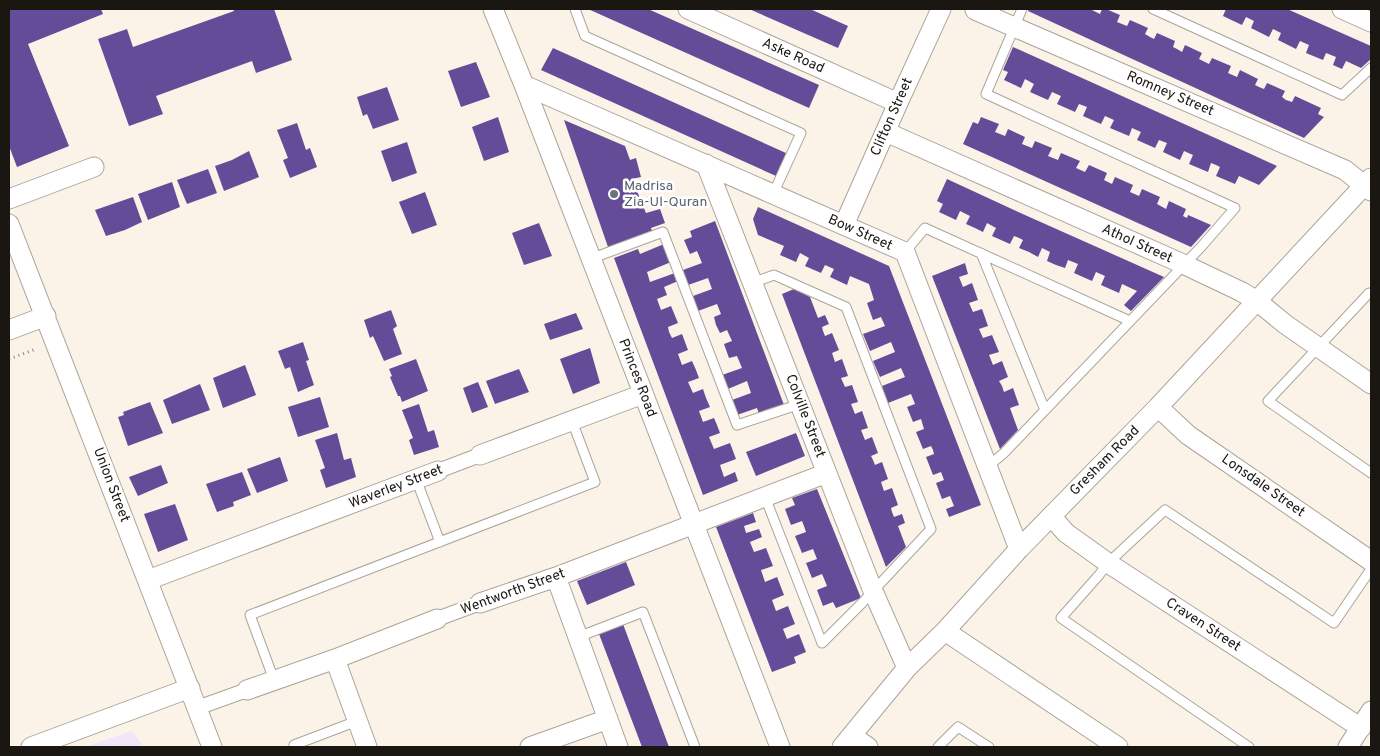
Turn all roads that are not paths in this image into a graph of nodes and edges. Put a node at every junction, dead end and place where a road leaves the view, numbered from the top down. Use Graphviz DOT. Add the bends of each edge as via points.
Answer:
graph roads {
  1 [pos="493,9"];
  2 [pos="575,9"];
  3 [pos="688,9"];
  4 [pos="942,9"];
  5 [pos="1022,9"];
  6 [pos="1153,9"];
  7 [pos="1342,9"];
  8 [pos="973,10"];
  9 [pos="1371,22"];
  10 [pos="1015,28"];
  11 [pos="1371,68"];
  12 [pos="524,84"];
  13 [pos="898,103"];
  14 [pos="886,132"];
  15 [pos="706,164"];
  16 [pos="94,167"];
  17 [pos="1369,185"];
  18 [pos="773,194"];
  19 [pos="9,199"];
  20 [pos="9,224"];
  21 [pos="844,225"];
  22 [pos="905,252"];
  23 [pos="981,253"];
  24 [pos="590,260"];
  25 [pos="1183,264"];
  26 [pos="752,282"];
  27 [pos="1371,294"];
  28 [pos="1257,301"];
  29 [pos="46,316"];
  30 [pos="1130,321"];
  31 [pos="9,330"];
  32 [pos="1318,347"];
  33 [pos="1371,384"];
  34 [pos="643,394"];
  35 [pos="800,404"];
  36 [pos="1158,407"];
  37 [pos="1045,410"];
  38 [pos="572,421"];
  39 [pos="480,455"];
  40 [pos="987,467"];
  41 [pos="438,471"];
  42 [pos="827,473"];
  43 [pos="1371,473"];
  44 [pos="416,480"];
  45 [pos="765,497"];
  46 [pos="1051,516"];
  47 [pos="692,524"];
  48 [pos="440,542"];
  49 [pos="1018,549"];
  50 [pos="1371,562"];
  51 [pos="1108,563"];
  52 [pos="1371,569"];
  53 [pos="556,577"];
  54 [pos="148,580"];
  55 [pos="873,591"];
  56 [pos="480,603"];
  57 [pos="437,619"];
  58 [pos="945,631"];
  59 [pos="578,637"];
  60 [pos="335,659"];
  61 [pos="907,668"];
  62 [pos="274,680"];
  63 [pos="190,688"];
  64 [pos="247,690"];
  65 [pos="197,708"];
  66 [pos="1371,712"];
  67 [pos="608,719"];
  68 [pos="357,722"];
  69 [pos="1361,728"];
  70 [pos="847,742"];
  71 [pos="31,747"];
  72 [pos="212,747"];
  73 [pos="295,747"];
  74 [pos="367,747"];
  75 [pos="530,747"];
  76 [pos="618,747"];
  77 [pos="695,747"];
  78 [pos="780,747"];
  79 [pos="868,747"];
  80 [pos="938,747"];
  81 [pos="989,747"];
  82 [pos="1118,747"];
  83 [pos="1249,747"];
  84 [pos="1348,747"];
  1 -- 12 [label="street, Princes Road"];
  2 -- 18 [label="lane" via="585,36 801,133"];
  3 -- 13 [label="street, Aske Road"];
  4 -- 13 [label="street, Clifton Street"];
  5 -- 10 [label="lane"];
  6 -- 11 [label="lane" via="1342,95"];
  7 -- 9 [label="street"];
  8 -- 10 [label="street, Romney Street"];
  10 -- 17 [label="street, Romney Street" via="1345,170"];
  10 -- 25 [label="lane" via="986,94 1235,208"];
  12 -- 15 [label="street, Bow Street"];
  12 -- 24 [label="street, Princes Road"];
  13 -- 14 [label="street, Clifton Street"];
  14 -- 21 [label="street, Clifton Street"];
  14 -- 25 [label="street, Athol Street"];
  15 -- 18 [label="street, Bow Street"];
  15 -- 26 [label="street, Colville Street"];
  16 -- 19 [label="street"];
  17 -- 28 [label="street, Gresham Road"];
  18 -- 21 [label="street, Bow Street"];
  20 -- 29 [label="street, Union Street"];
  21 -- 22 [label="street, Bow Street"];
  22 -- 23 [label="lane" via="925,228"];
  22 -- 40 [label="street, Bow Street"];
  23 -- 30 [label="lane"];
  23 -- 37 [label="lane"];
  24 -- 34 [label="street, Princes Road"];
  24 -- 35 [label="lane" via="664,232 737,425"];
  25 -- 28 [label="street, Athol Street"];
  25 -- 30 [label="lane"];
  26 -- 35 [label="street, Colville Street"];
  26 -- 55 [label="lane" via="774,275 846,307 931,529"];
  27 -- 32 [label="lane"];
  28 -- 32 [label="street, Athol Street"];
  28 -- 36 [label="street, Gresham Road"];
  29 -- 31 [label="street"];
  29 -- 54 [label="street, Union Street"];
  30 -- 37 [label="lane"];
  32 -- 33 [label="street, Athol Street"];
  32 -- 43 [label="lane" via="1268,402"];
  34 -- 38 [label="street, Waverley Street"];
  34 -- 47 [label="street, Princes Road"];
  35 -- 42 [label="street, Colville Street"];
  36 -- 46 [label="street, Gresham Road"];
  36 -- 50 [label="street, Lonsdale Street" via="1188,435"];
  37 -- 40 [label="lane"];
  38 -- 39 [label="street, Waverley Street"];
  38 -- 48 [label="lane" via="595,482"];
  39 -- 41 [label="street, Waverley Street"];
  40 -- 49 [label="street, Bow Street"];
  41 -- 44 [label="street, Waverley Street"];
  42 -- 45 [label="street, Wentworth Street"];
  42 -- 55 [label="street, Colville Street"];
  44 -- 48 [label="lane"];
  44 -- 54 [label="street, Waverley Street"];
  45 -- 47 [label="street, Wentworth Street"];
  45 -- 55 [label="lane" via="822,643"];
  46 -- 49 [label="street, Gresham Road"];
  46 -- 51 [label="street, Craven Street" via="1066,533"];
  47 -- 53 [label="street, Wentworth Street"];
  47 -- 78 [label="street, Princes Road"];
  48 -- 62 [label="lane" via="250,615"];
  49 -- 58 [label="street, Gresham Road"];
  51 -- 52 [label="lane" via="1165,510 1334,623"];
  51 -- 69 [label="street, Craven Street"];
  51 -- 83 [label="lane" via="1061,618"];
  53 -- 56 [label="street, Wentworth Street"];
  53 -- 59 [label="street"];
  54 -- 63 [label="street, Union Street"];
  55 -- 61 [label="street, Colville Street"];
  56 -- 57 [label="street, Wentworth Street"];
  57 -- 60 [label="street, Wentworth Street"];
  58 -- 61 [label="street, Gresham Road"];
  58 -- 82 [label="street"];
  59 -- 67 [label="street"];
  59 -- 77 [label="lane" via="643,612"];
  60 -- 62 [label="street, Wentworth Street"];
  60 -- 68 [label="street"];
  61 -- 70 [label="street, Gresham Road"];
  62 -- 64 [label="street, Wentworth Street"];
  63 -- 65 [label="street, Union Street"];
  63 -- 71 [label="street"];
  64 -- 65 [label="street, Wentworth Street"];
  65 -- 72 [label="street, Union Street"];
  66 -- 69 [label="street"];
  67 -- 75 [label="street"];
  67 -- 76 [label="street"];
  68 -- 73 [label="lane"];
  68 -- 74 [label="street"];
  69 -- 84 [label="street"];
  70 -- 79 [label="street"];
  80 -- 81 [label="lane" via="958,727"];
}
